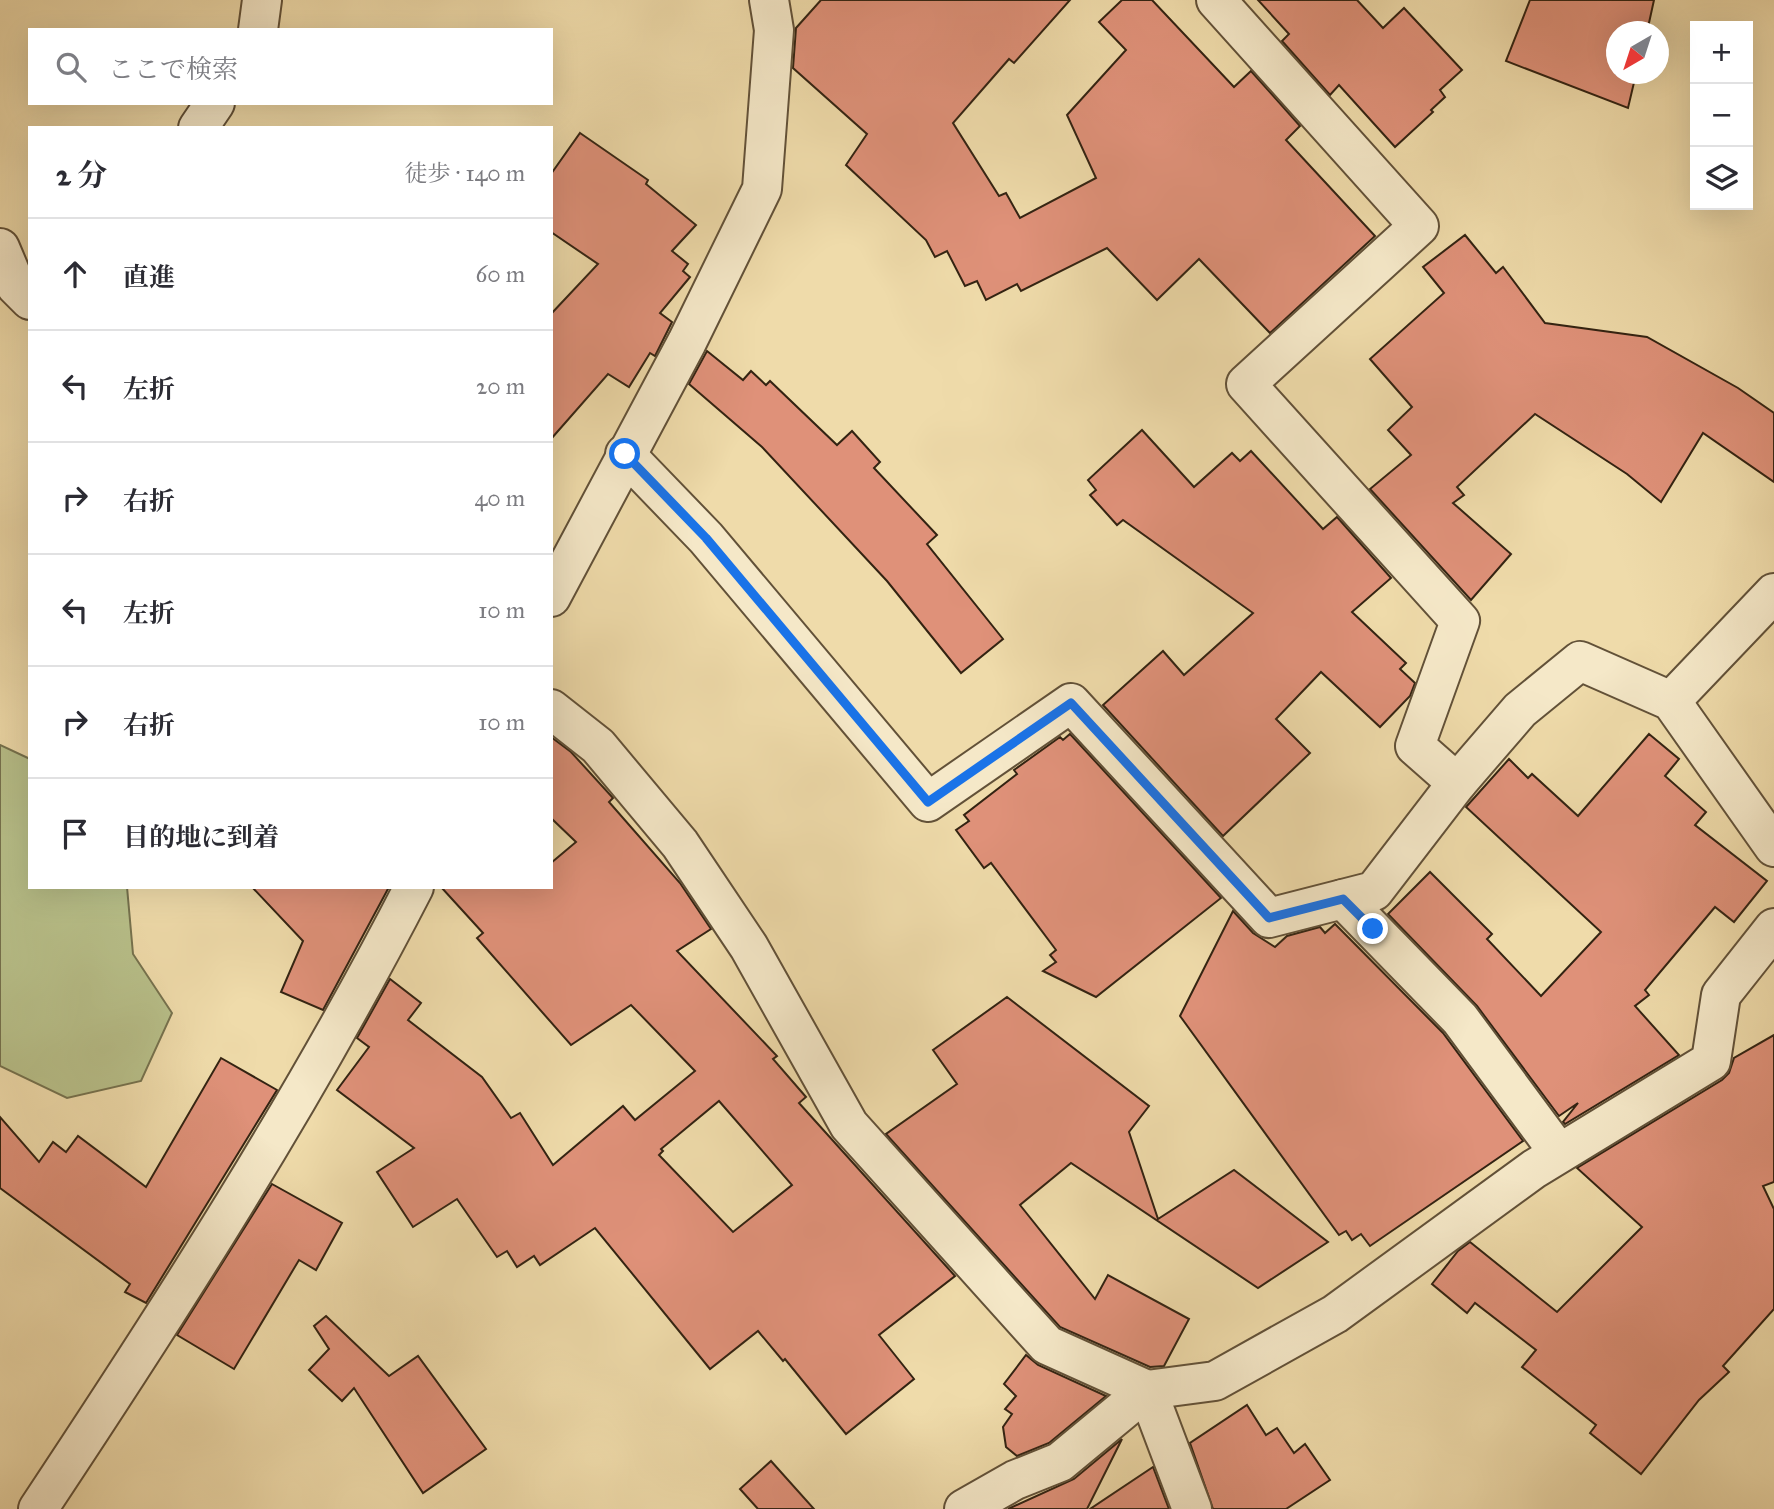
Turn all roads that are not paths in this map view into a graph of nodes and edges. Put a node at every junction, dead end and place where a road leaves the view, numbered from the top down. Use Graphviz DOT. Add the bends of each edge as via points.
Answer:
graph roads {
  1 [pos="262,0"];
  2 [pos="769,0"];
  3 [pos="1216,0"];
  4 [pos="258,28"];
  5 [pos="214,105"];
  6 [pos="199,126"];
  7 [pos="0,248"];
  8 [pos="19,292"];
  9 [pos="625,454"];
  10 [pos="553,593"];
  11 [pos="1774,593"];
  12 [pos="1671,701"];
  13 [pos="553,711"];
  14 [pos="1457,783"];
  15 [pos="1774,847"];
  16 [pos="413,889"];
  17 [pos="1343,899"];
  18 [pos="1774,928"];
  19 [pos="1559,1153"];
  20 [pos="1147,1390"];
  21 [pos="38,1509"];
  22 [pos="964,1509"];
  23 [pos="1192,1509"];
  1 -- 4 [label="street"];
  2 -- 9 [label="street" via="774,30 762,189 687,342"];
  3 -- 14 [label="street" via="1419,226 1246,384 1460,621 1415,746"];
  5 -- 6 [label="street"];
  7 -- 8 [label="street"];
  9 -- 10 [label="street"];
  9 -- 17 [label="street" via="706,538 928,802 1071,703 1269,918"];
  11 -- 12 [label="street"];
  12 -- 14 [label="street" via="1580,662 1520,710"];
  12 -- 15 [label="street"];
  13 -- 20 [label="street" via="598,746 680,844 750,947 849,1125 1047,1345"];
  14 -- 17 [label="street" via="1374,891"];
  16 -- 21 [label="street" via="366,979 185,1287"];
  17 -- 19 [label="street" via="1460,1019"];
  18 -- 19 [label="street" via="1721,995 1711,1061"];
  19 -- 20 [label="street" via="1335,1314 1215,1381"];
  20 -- 22 [label="street" via="1060,1462 1015,1479"];
  20 -- 23 [label="street"];
}
